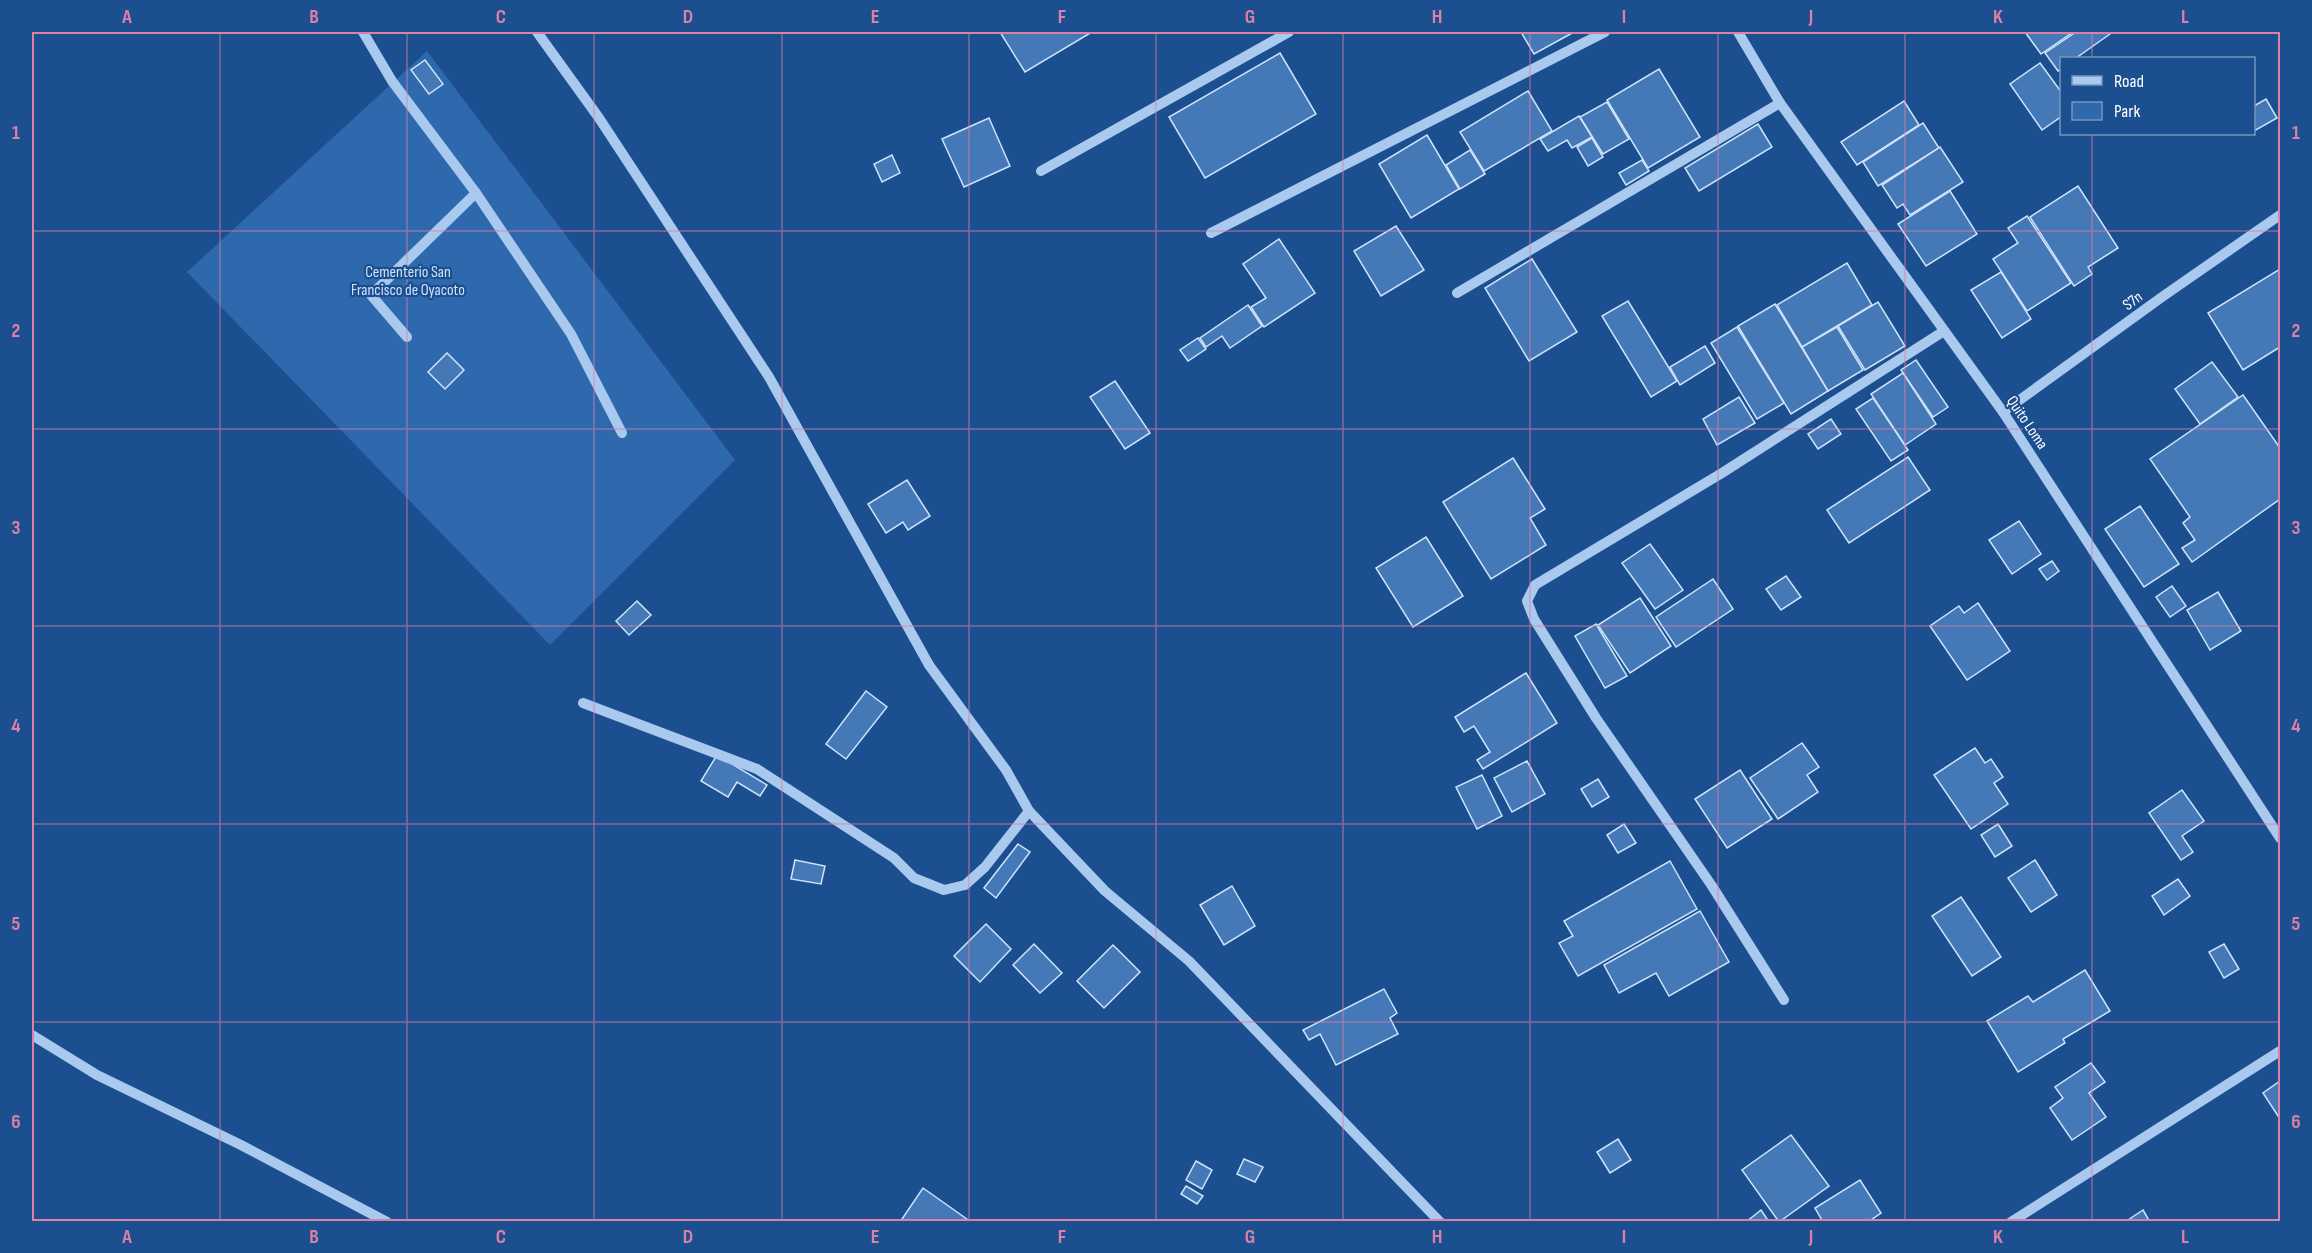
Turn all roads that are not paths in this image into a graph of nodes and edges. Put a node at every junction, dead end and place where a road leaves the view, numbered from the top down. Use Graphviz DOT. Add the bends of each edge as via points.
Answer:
graph roads {
  1 [pos="363,32"];
  2 [pos="537,32"];
  3 [pos="1289,32"];
  4 [pos="1605,32"];
  5 [pos="1738,32"];
  6 [pos="1780,103"];
  7 [pos="1041,171"];
  8 [pos="476,193"];
  9 [pos="2280,215"];
  10 [pos="1211,233"];
  11 [pos="1456,293"];
  12 [pos="1944,331"];
  13 [pos="407,337"];
  14 [pos="2003,412"];
  15 [pos="622,433"];
  16 [pos="583,703"];
  17 [pos="1029,811"];
  18 [pos="2280,838"];
  19 [pos="1784,1000"];
  20 [pos="32,1035"];
  21 [pos="2280,1051"];
  22 [pos="387,1221"];
  23 [pos="1440,1221"];
  24 [pos="2011,1221"];
  1 -- 8 [label="street" via="392,81"];
  2 -- 17 [label="street" via="599,118 769,377 929,666 1006,770"];
  3 -- 7 [label="street"];
  4 -- 10 [label="street"];
  5 -- 6 [label="street, Quito Loma"];
  6 -- 11 [label="street"];
  6 -- 12 [label="street, Quito Loma"];
  8 -- 13 [label="street" via="372,295"];
  8 -- 15 [label="street" via="571,334"];
  9 -- 14 [label="street, S7n"];
  12 -- 14 [label="street, Quito Loma"];
  12 -- 19 [label="street" via="1722,473 1535,585 1527,601 1534,619 1596,718 1712,886"];
  14 -- 18 [label="street, Quito Loma"];
  16 -- 17 [label="street" via="757,769 894,858 914,878 944,890 965,885 985,867"];
  17 -- 23 [label="street" via="1106,891 1189,961"];
  20 -- 22 [label="street" via="97,1075"];
  21 -- 24 [label="street"];
}
